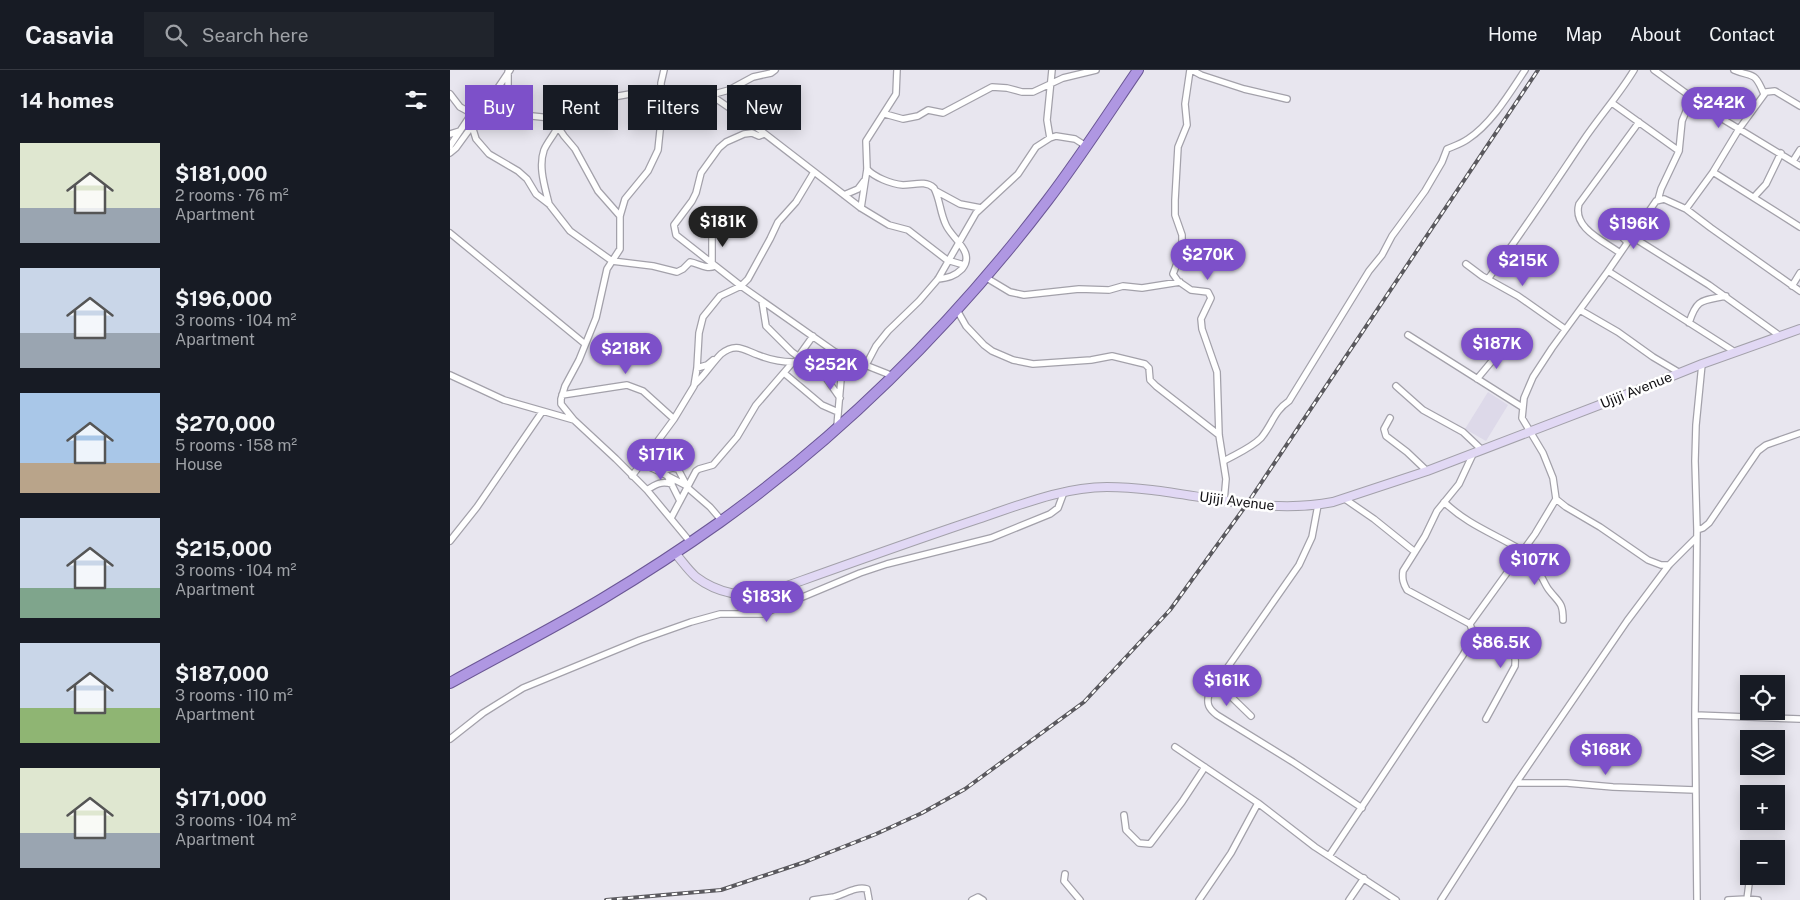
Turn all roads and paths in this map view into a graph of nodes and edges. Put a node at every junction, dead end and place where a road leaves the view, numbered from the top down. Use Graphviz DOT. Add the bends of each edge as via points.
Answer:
graph roads {
  1 [pos="664,70"];
  2 [pos="775,70"];
  3 [pos="898,70"];
  4 [pos="1052,70"];
  5 [pos="1096,70"];
  6 [pos="1138,70"];
  7 [pos="1191,70"];
  8 [pos="1525,70"];
  9 [pos="1634,70"];
  10 [pos="1654,70"];
  11 [pos="1734,70"];
  12 [pos="509,71"];
  13 [pos="1050,84"];
  14 [pos="498,85"];
  15 [pos="509,85"];
  16 [pos="661,85"];
  17 [pos="717,93"];
  18 [pos="450,94"];
  19 [pos="1764,94"];
  20 [pos="1692,97"];
  21 [pos="717,99"];
  22 [pos="1287,99"];
  23 [pos="1612,103"];
  24 [pos="1800,106"];
  25 [pos="465,109"];
  26 [pos="885,114"];
  27 [pos="533,116"];
  28 [pos="542,116"];
  29 [pos="1639,122"];
  30 [pos="1739,129"];
  31 [pos="465,130"];
  32 [pos="466,130"];
  33 [pos="473,130"];
  34 [pos="555,130"];
  35 [pos="562,130"];
  36 [pos="660,130"];
  37 [pos="450,134"];
  38 [pos="462,134"];
  39 [pos="764,134"];
  40 [pos="1050,138"];
  41 [pos="476,139"];
  42 [pos="450,146"];
  43 [pos="1086,146"];
  44 [pos="1800,150"];
  45 [pos="1680,151"];
  46 [pos="450,153"];
  47 [pos="1781,154"];
  48 [pos="1793,161"];
  49 [pos="1800,166"];
  50 [pos="867,168"];
  51 [pos="814,172"];
  52 [pos="1713,172"];
  53 [pos="874,175"];
  54 [pos="865,180"];
  55 [pos="936,191"];
  56 [pos="844,195"];
  57 [pos="1754,197"];
  58 [pos="1658,200"];
  59 [pos="548,204"];
  60 [pos="861,208"];
  61 [pos="981,208"];
  62 [pos="1686,209"];
  63 [pos="1617,214"];
  64 [pos="620,216"];
  65 [pos="1800,218"];
  66 [pos="1798,226"];
  67 [pos="712,232"];
  68 [pos="450,233"];
  69 [pos="1631,236"];
  70 [pos="1627,242"];
  71 [pos="959,243"];
  72 [pos="1620,252"];
  73 [pos="947,260"];
  74 [pos="612,261"];
  75 [pos="1466,264"];
  76 [pos="714,265"];
  77 [pos="964,265"];
  78 [pos="1608,271"];
  79 [pos="1800,273"];
  80 [pos="986,276"];
  81 [pos="938,279"];
  82 [pos="1488,280"];
  83 [pos="1180,282"];
  84 [pos="741,286"];
  85 [pos="1792,286"];
  86 [pos="1800,291"];
  87 [pos="1726,296"];
  88 [pos="762,301"];
  89 [pos="956,310"];
  90 [pos="1580,310"];
  91 [pos="1688,323"];
  92 [pos="1800,328"];
  93 [pos="1566,329"];
  94 [pos="1408,335"];
  95 [pos="813,336"];
  96 [pos="1780,336"];
  97 [pos="585,344"];
  98 [pos="1502,349"];
  99 [pos="833,352"];
  100 [pos="1735,352"];
  101 [pos="722,354"];
  102 [pos="843,356"];
  103 [pos="799,358"];
  104 [pos="793,362"];
  105 [pos="809,364"];
  106 [pos="1702,364"];
  107 [pos="866,366"];
  108 [pos="697,368"];
  109 [pos="784,373"];
  110 [pos="1680,373"];
  111 [pos="450,375"];
  112 [pos="893,376"];
  113 [pos="1477,378"];
  114 [pos="694,386"];
  115 [pos="1396,386"];
  116 [pos="562,395"];
  117 [pos="840,398"];
  118 [pos="1522,407"];
  119 [pos="542,412"];
  120 [pos="838,412"];
  121 [pos="1390,418"];
  122 [pos="674,419"];
  123 [pos="574,420"];
  124 [pos="837,428"];
  125 [pos="1529,432"];
  126 [pos="1800,433"];
  127 [pos="1219,435"];
  128 [pos="1482,450"];
  129 [pos="1473,454"];
  130 [pos="1224,461"];
  131 [pos="641,463"];
  132 [pos="658,471"];
  133 [pos="1427,471"];
  134 [pos="667,474"];
  135 [pos="632,476"];
  136 [pos="672,484"];
  137 [pos="687,487"];
  138 [pos="647,490"];
  139 [pos="1064,492"];
  140 [pos="1345,499"];
  141 [pos="1556,499"];
  142 [pos="680,501"];
  143 [pos="1224,501"];
  144 [pos="1444,502"];
  145 [pos="1318,505"];
  146 [pos="671,518"];
  147 [pos="722,520"];
  148 [pos="1697,530"];
  149 [pos="1696,538"];
  150 [pos="450,541"];
  151 [pos="691,543"];
  152 [pos="1415,552"];
  153 [pos="1523,552"];
  154 [pos="676,553"];
  155 [pos="1669,565"];
  156 [pos="1563,620"];
  157 [pos="1471,627"];
  158 [pos="1217,682"];
  159 [pos="450,683"];
  160 [pos="1695,715"];
  161 [pos="1251,716"];
  162 [pos="1486,718"];
  163 [pos="1800,719"];
  164 [pos="450,739"];
  165 [pos="1175,747"];
  166 [pos="1205,767"];
  167 [pos="1516,782"];
  168 [pos="1696,790"];
  169 [pos="1258,803"];
  170 [pos="1362,808"];
  171 [pos="1124,815"];
  172 [pos="1329,856"];
  173 [pos="1065,874"];
  174 [pos="1364,878"];
  175 [pos="1749,885"];
  176 [pos="1747,899"];
  177 [pos="813,900"];
  178 [pos="869,900"];
  179 [pos="972,900"];
  180 [pos="983,900"];
  181 [pos="1080,900"];
  182 [pos="1199,900"];
  183 [pos="1349,900"];
  184 [pos="1396,900"];
  185 [pos="1441,900"];
  186 [pos="1697,900"];
  187 [pos="1728,900"];
  188 [pos="1758,900"];
  1 -- 16 [label="street"];
  2 -- 17 [label="street"];
  3 -- 26 [label="street" via="896,94"];
  4 -- 13 [label="street"];
  5 -- 13 [label="street"];
  6 -- 43 [label="highway"];
  7 -- 22 [label="street" via="1244,89"];
  7 -- 83 [label="street" via="1185,104 1187,125 1178,147 1175,200 1182,244 1173,274"];
  8 -- 130 [label="street" via="1483,126 1468,139 1447,149 1425,191 1369,271 1289,401 1279,408 1260,439"];
  9 -- 23 [label="street"];
  10 -- 20 [label="street"];
  11 -- 19 [label="street" via="1754,76"];
  12 -- 14 [label="street"];
  12 -- 15 [label="street"];
  13 -- 26 [label="street" via="1027,93 992,87 943,113 928,110 903,119"];
  13 -- 40 [label="street" via="1047,120"];
  18 -- 25 [label="street"];
  19 -- 24 [label="street" via="1769,90 1775,91"];
  19 -- 30 [label="street"];
  20 -- 30 [label="street"];
  20 -- 45 [label="street" via="1682,121"];
  21 -- 39 [label="street"];
  23 -- 29 [label="street"];
  23 -- 82 [label="street"];
  26 -- 50 [label="street" via="867,138"];
  27 -- 28 [label="street"];
  29 -- 45 [label="street"];
  29 -- 72 [label="street" via="1577,210 1581,223"];
  30 -- 47 [label="street"];
  30 -- 52 [label="street"];
  31 -- 38 [label="street"];
  32 -- 38 [label="street"];
  33 -- 41 [label="street"];
  34 -- 59 [label="street" via="542,160"];
  35 -- 64 [label="street" via="598,191"];
  36 -- 64 [label="street" via="656,157 642,181 628,194"];
  37 -- 38 [label="street"];
  38 -- 41 [label="street"];
  38 -- 42 [label="street"];
  38 -- 46 [label="street"];
  39 -- 51 [label="street"];
  39 -- 76 [label="street" via="744,134 719,148 701,173 692,201 674,225 676,235"];
  40 -- 43 [label="street" via="1064,136"];
  40 -- 61 [label="street" via="1036,147 1018,174"];
  41 -- 59 [label="street" via="489,154 518,171"];
  43 -- 80 [label="highway" via="1046,203"];
  44 -- 48 [label="street"];
  45 -- 58 [label="street"];
  47 -- 48 [label="street"];
  47 -- 57 [label="street" via="1766,184"];
  48 -- 49 [label="street"];
  50 -- 53 [label="street"];
  50 -- 54 [label="street"];
  51 -- 56 [label="street"];
  51 -- 84 [label="street" via="796,202 778,222 751,274"];
  52 -- 57 [label="street"];
  52 -- 62 [label="street"];
  53 -- 54 [label="street"];
  53 -- 55 [label="street" via="897,184 930,184"];
  54 -- 56 [label="street" via="858,189"];
  54 -- 60 [label="street"];
  55 -- 61 [label="street" via="960,204"];
  55 -- 71 [label="street" via="946,226"];
  56 -- 60 [label="street"];
  57 -- 66 [label="street"];
  58 -- 62 [label="street" via="1670,201"];
  58 -- 69 [label="street"];
  59 -- 74 [label="street" via="570,231"];
  60 -- 73 [label="street" via="889,225 908,230"];
  61 -- 71 [label="street"];
  62 -- 85 [label="street"];
  63 -- 70 [label="street" via="1616,232"];
  64 -- 74 [label="street" via="621,246"];
  65 -- 66 [label="street"];
  67 -- 76 [label="street"];
  68 -- 97 [label="street"];
  69 -- 70 [label="street"];
  69 -- 87 [label="street"];
  70 -- 72 [label="street"];
  71 -- 73 [label="street"];
  71 -- 77 [label="street" via="966,252"];
  72 -- 78 [label="street"];
  73 -- 77 [label="street"];
  73 -- 81 [label="street"];
  74 -- 76 [label="street" via="677,272 690,262 712,268"];
  74 -- 97 [label="street"];
  75 -- 82 [label="street"];
  76 -- 84 [label="street"];
  77 -- 81 [label="street" via="951,277"];
  78 -- 90 [label="street"];
  78 -- 91 [label="street"];
  79 -- 85 [label="street"];
  80 -- 83 [label="street" via="1010,292 1024,295 1079,289 1109,290 1123,286 1142,288"];
  80 -- 89 [label="highway"];
  81 -- 107 [label="street" via="888,331"];
  82 -- 93 [label="street"];
  83 -- 127 [label="street" via="1193,291 1208,292 1211,298 1201,319 1216,366"];
  84 -- 88 [label="street"];
  84 -- 108 [label="street" via="720,296 703,317"];
  85 -- 86 [label="street"];
  87 -- 91 [label="street" via="1697,304"];
  87 -- 96 [label="street"];
  88 -- 95 [label="street"];
  88 -- 103 [label="street" via="766,326"];
  89 -- 112 [label="highway"];
  89 -- 127 [label="street" via="984,345 1013,360 1033,364 1112,356 1145,364 1152,383"];
  90 -- 93 [label="street"];
  90 -- 110 [label="street"];
  91 -- 100 [label="street"];
  92 -- 96 [label="main road, Ujiji Avenue"];
  93 -- 118 [label="street" via="1533,377"];
  94 -- 113 [label="street"];
  95 -- 99 [label="street"];
  95 -- 103 [label="street"];
  96 -- 100 [label="main road, Ujiji Avenue"];
  97 -- 116 [label="street"];
  98 -- 113 [label="street"];
  99 -- 102 [label="street"];
  99 -- 103 [label="street"];
  99 -- 105 [label="street" via="821,362"];
  100 -- 106 [label="main road, Ujiji Avenue"];
  101 -- 104 [label="street" via="742,348 759,356"];
  101 -- 108 [label="street"];
  101 -- 114 [label="street"];
  102 -- 107 [label="street"];
  102 -- 117 [label="street"];
  103 -- 104 [label="street"];
  103 -- 105 [label="street"];
  104 -- 109 [label="street"];
  105 -- 117 [label="street" via="829,380"];
  106 -- 110 [label="main road, Ujiji Avenue"];
  106 -- 148 [label="street" via="1696,425"];
  107 -- 112 [label="street"];
  108 -- 114 [label="street"];
  109 -- 120 [label="street" via="822,404"];
  109 -- 137 [label="street" via="752,412 737,437 713,465 696,471"];
  110 -- 125 [label="main road, Ujiji Avenue"];
  111 -- 119 [label="street" via="490,394"];
  112 -- 124 [label="highway"];
  113 -- 118 [label="street"];
  114 -- 122 [label="street"];
  115 -- 128 [label="street" via="1423,410 1464,432"];
  116 -- 122 [label="street" via="627,385 649,396"];
  116 -- 123 [label="street" via="561,404"];
  117 -- 120 [label="street"];
  118 -- 125 [label="street" via="1522,418"];
  119 -- 123 [label="street"];
  119 -- 150 [label="street"];
  120 -- 124 [label="street"];
  121 -- 133 [label="street" via="1384,430 1386,436"];
  122 -- 131 [label="street"];
  123 -- 135 [label="street"];
  124 -- 147 [label="highway"];
  125 -- 128 [label="main road, Ujiji Avenue"];
  125 -- 141 [label="street" via="1543,453 1553,478"];
  126 -- 148 [label="street" via="1758,451 1708,523"];
  127 -- 130 [label="street"];
  128 -- 129 [label="main road, Ujiji Avenue"];
  129 -- 133 [label="main road, Ujiji Avenue"];
  129 -- 144 [label="street" via="1459,484"];
  130 -- 143 [label="street"];
  131 -- 132 [label="street"];
  131 -- 135 [label="street"];
  132 -- 134 [label="street"];
  132 -- 137 [label="street" via="678,469"];
  133 -- 140 [label="main road, Ujiji Avenue"];
  134 -- 136 [label="street"];
  134 -- 137 [label="street"];
  135 -- 138 [label="street"];
  136 -- 138 [label="street" via="656,483"];
  136 -- 142 [label="street"];
  137 -- 142 [label="street"];
  137 -- 147 [label="street"];
  138 -- 146 [label="street"];
  139 -- 143 [label="main road, Ujiji Avenue" via="1114,488"];
  139 -- 154 [label="main road, Ujiji Avenue" via="750,596 706,584"];
  139 -- 164 [label="street" via="1058,508 1050,514 991,538 887,564 762,614 710,616 557,673 505,698"];
  140 -- 145 [label="main road, Ujiji Avenue"];
  140 -- 152 [label="street"];
  141 -- 153 [label="street"];
  141 -- 155 [label="street" via="1648,560"];
  142 -- 146 [label="street"];
  143 -- 145 [label="main road, Ujiji Avenue" via="1275,507"];
  144 -- 152 [label="street"];
  144 -- 153 [label="street" via="1464,520"];
  145 -- 158 [label="street" via="1312,537 1299,565"];
  146 -- 151 [label="street"];
  147 -- 151 [label="highway"];
  148 -- 149 [label="street"];
  149 -- 155 [label="street"];
  149 -- 160 [label="street"];
  151 -- 154 [label="highway"];
  152 -- 157 [label="street" via="1402,578 1407,590 1460,617"];
  153 -- 156 [label="street" via="1560,601"];
  153 -- 157 [label="street"];
  154 -- 159 [label="highway" via="602,599"];
  155 -- 167 [label="street"];
  157 -- 162 [label="street" via="1507,648 1516,659"];
  157 -- 170 [label="street" via="1472,639 1452,674"];
  158 -- 161 [label="street"];
  158 -- 170 [label="street" via="1207,700 1211,710"];
  160 -- 163 [label="street"];
  160 -- 168 [label="street"];
  165 -- 166 [label="street"];
  166 -- 169 [label="street"];
  166 -- 171 [label="street" via="1150,844 1139,843 1126,830"];
  167 -- 168 [label="street"];
  167 -- 185 [label="street"];
  168 -- 186 [label="street"];
  169 -- 172 [label="street"];
  169 -- 182 [label="street" via="1231,854"];
  170 -- 172 [label="street"];
  172 -- 174 [label="street"];
  173 -- 181 [label="street" via="1064,882"];
  174 -- 183 [label="street"];
  174 -- 184 [label="street"];
  175 -- 176 [label="street"];
  176 -- 187 [label="street"];
  176 -- 188 [label="street"];
  177 -- 178 [label="street" via="862,888 868,891"];
  179 -- 180 [label="street"];
}
